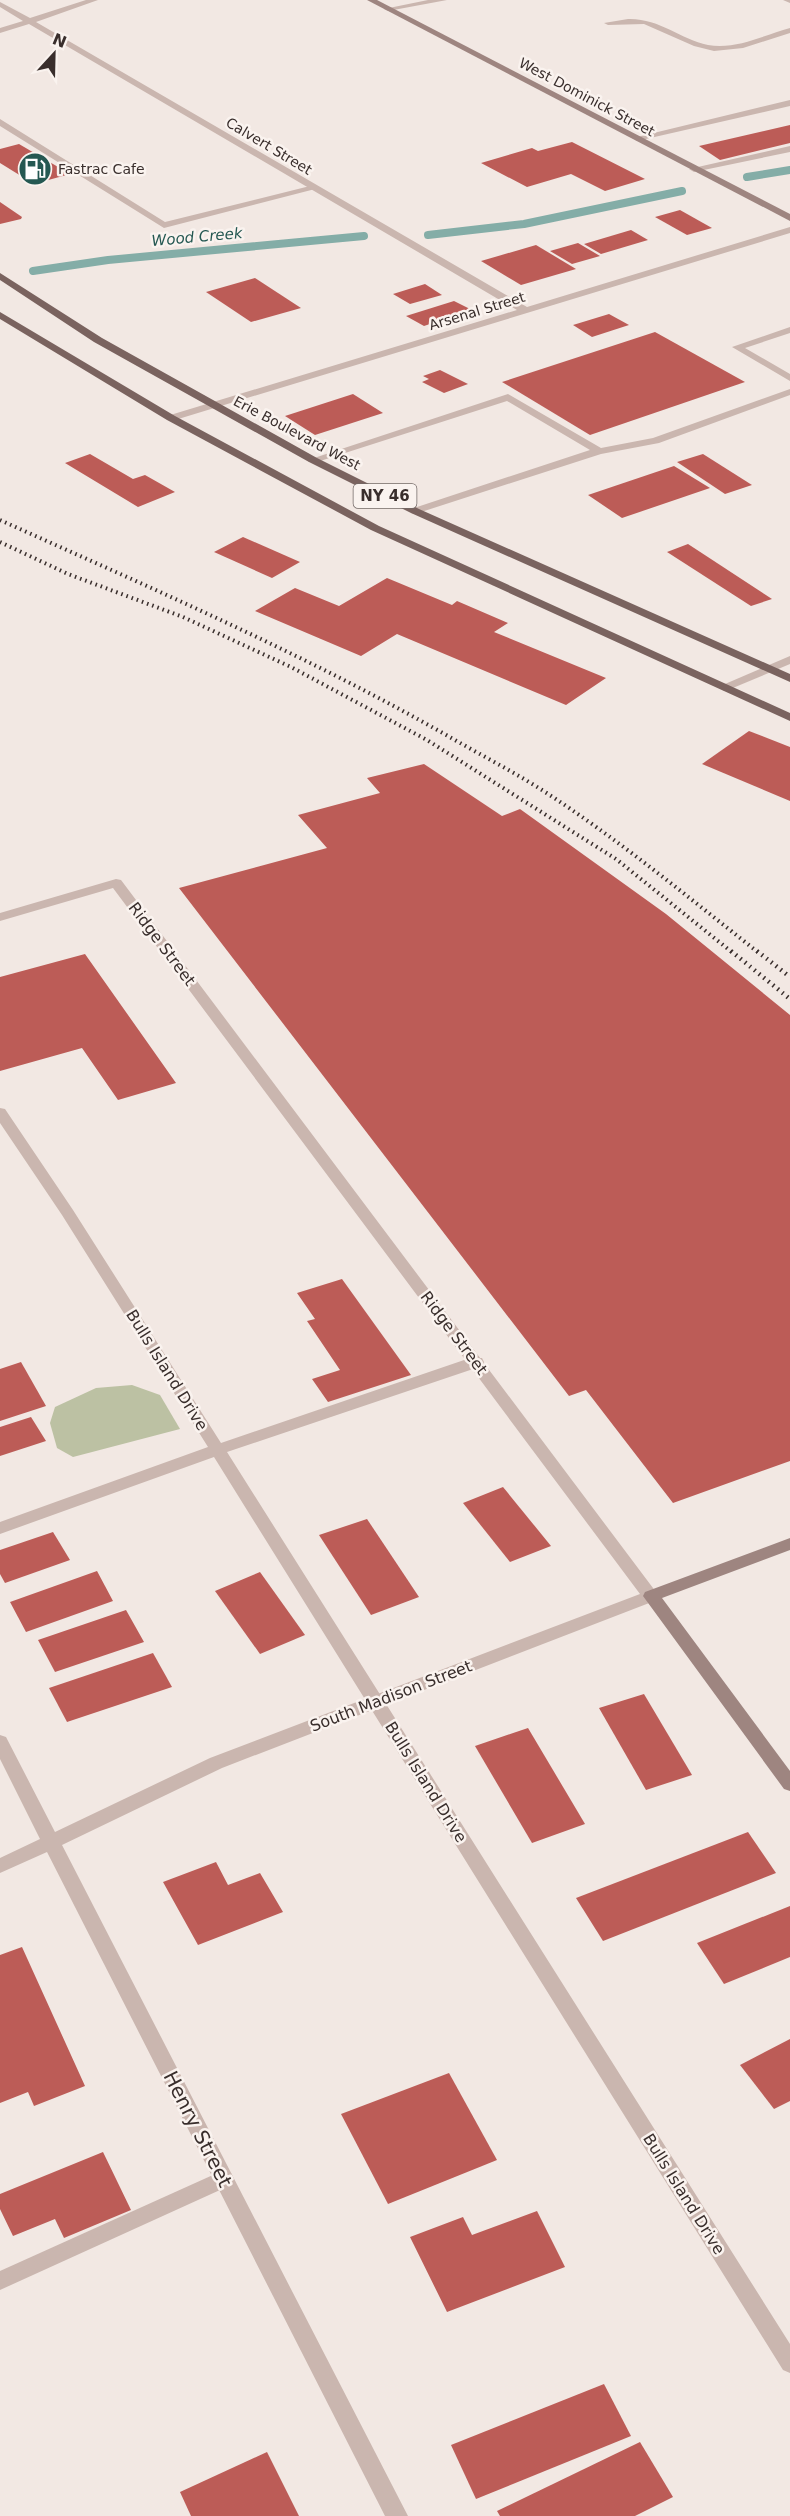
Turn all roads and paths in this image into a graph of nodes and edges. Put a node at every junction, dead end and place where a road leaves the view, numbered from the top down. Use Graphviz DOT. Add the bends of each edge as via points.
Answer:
graph roads {
  1 [pos="94,0"];
  2 [pos="371,0"];
  3 [pos="443,0"];
  4 [pos="0,4"];
  5 [pos="388,9"];
  6 [pos="31,21"];
  7 [pos="608,23"];
  8 [pos="790,30"];
  9 [pos="0,31"];
  10 [pos="790,103"];
  11 [pos="0,122"];
  12 [pos="637,138"];
  13 [pos="790,149"];
  14 [pos="694,169"];
  15 [pos="314,188"];
  16 [pos="790,218"];
  17 [pos="790,230"];
  18 [pos="0,276"];
  19 [pos="525,310"];
  20 [pos="0,315"];
  21 [pos="790,330"];
  22 [pos="790,378"];
  23 [pos="790,392"];
  24 [pos="214,405"];
  25 [pos="171,418"];
  26 [pos="599,451"];
  27 [pos="313,460"];
  28 [pos="415,511"];
  29 [pos="790,660"];
  30 [pos="768,669"];
  31 [pos="790,678"];
  32 [pos="724,687"];
  33 [pos="790,717"];
  34 [pos="0,917"];
  35 [pos="0,1112"];
  36 [pos="477,1362"];
  37 [pos="217,1450"];
  38 [pos="0,1528"];
  39 [pos="790,1544"];
  40 [pos="651,1596"];
  41 [pos="377,1702"];
  42 [pos="0,1742"];
  43 [pos="790,1784"];
  44 [pos="51,1842"];
  45 [pos="0,1866"];
  46 [pos="224,2179"];
  47 [pos="0,2281"];
  48 [pos="790,2363"];
  49 [pos="397,2516"];
  1 -- 6 [label="street"];
  2 -- 5 [label="street, West Dominick Street"];
  3 -- 5 [label="street"];
  4 -- 6 [label="street, Calvert Street"];
  5 -- 12 [label="street, West Dominick Street"];
  6 -- 9 [label="street"];
  6 -- 15 [label="street, Calvert Street"];
  7 -- 8 [label="street" via="650,23 697,45 715,48"];
  10 -- 12 [label="street"];
  11 -- 15 [label="street" via="164,225"];
  12 -- 14 [label="street, West Dominick Street"];
  13 -- 14 [label="street"];
  14 -- 16 [label="street, West Dominick Street"];
  15 -- 19 [label="street, Calvert Street"];
  17 -- 19 [label="street, Arsenal Street"];
  18 -- 24 [label="main road, Erie Boulevard West / NY 46" via="99,340"];
  19 -- 24 [label="street, Arsenal Street"];
  20 -- 25 [label="main road, NY 46"];
  21 -- 22 [label="street" via="737,347"];
  23 -- 26 [label="street" via="655,441"];
  24 -- 25 [label="street, Arsenal Street"];
  24 -- 27 [label="main road, Erie Boulevard West / NY 46"];
  25 -- 32 [label="main road, NY 46" via="375,528"];
  26 -- 27 [label="street" via="508,398"];
  26 -- 28 [label="street"];
  27 -- 28 [label="main road, Erie Boulevard West / NY 46"];
  28 -- 30 [label="main road, Erie Boulevard West / NY 46"];
  29 -- 30 [label="street"];
  30 -- 31 [label="main road, Erie Boulevard West / NY 46"];
  30 -- 32 [label="street"];
  32 -- 33 [label="main road, NY 46"];
  34 -- 36 [label="street, Ridge Street" via="116,884"];
  35 -- 37 [label="street, Bulls Island Drive"];
  36 -- 37 [label="street"];
  36 -- 40 [label="street, Ridge Street"];
  37 -- 38 [label="street"];
  37 -- 41 [label="street, Bulls Island Drive"];
  39 -- 40 [label="street, South Madison Street"];
  40 -- 41 [label="street, South Madison Street"];
  40 -- 43 [label="street, Ridge Street"];
  41 -- 44 [label="street, South Madison Street" via="216,1763"];
  41 -- 48 [label="street, Bulls Island Drive"];
  42 -- 44 [label="street, Henry Street"];
  44 -- 45 [label="street, South Madison Street"];
  44 -- 46 [label="street, Henry Street"];
  46 -- 47 [label="street"];
  46 -- 49 [label="street, Henry Street"];
}
